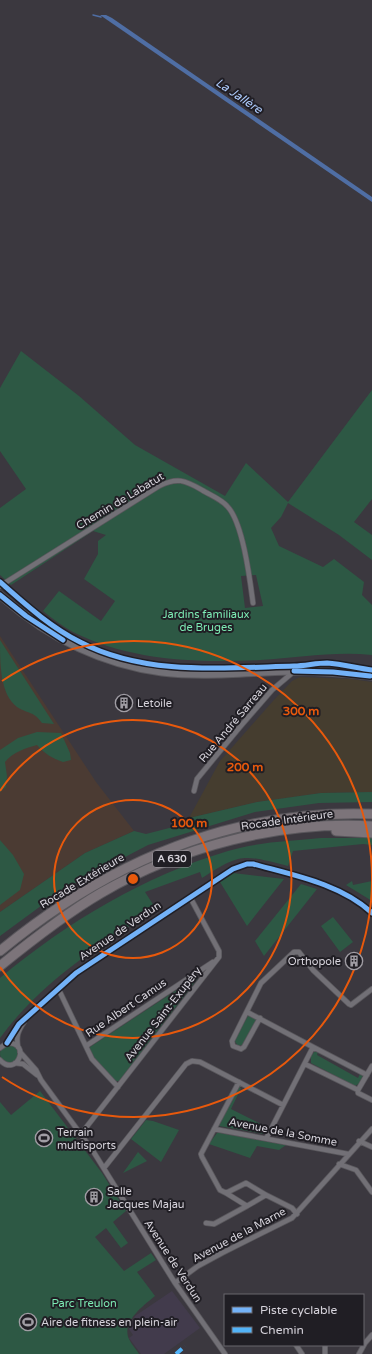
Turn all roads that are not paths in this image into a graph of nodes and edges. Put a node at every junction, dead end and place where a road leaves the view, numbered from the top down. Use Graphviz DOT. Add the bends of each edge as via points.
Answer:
graph roads {
  1 [pos="0,586"];
  2 [pos="0,595"];
  3 [pos="253,603"];
  4 [pos="291,671"];
  5 [pos="372,676"];
  6 [pos="194,790"];
  7 [pos="372,814"];
  8 [pos="372,826"];
  9 [pos="286,830"];
  10 [pos="372,833"];
  11 [pos="190,898"];
  12 [pos="372,913"];
  13 [pos="0,951"];
  14 [pos="217,959"];
  15 [pos="0,966"];
  16 [pos="58,988"];
  17 [pos="372,989"];
  18 [pos="247,1012"];
  19 [pos="260,1018"];
  20 [pos="26,1019"];
  21 [pos="7,1043"];
  22 [pos="86,1046"];
  23 [pos="314,1047"];
  24 [pos="0,1048"];
  25 [pos="19,1050"];
  26 [pos="0,1060"];
  27 [pos="15,1063"];
  28 [pos="305,1064"];
  29 [pos="9,1065"];
  30 [pos="372,1066"];
  31 [pos="0,1068"];
  32 [pos="367,1075"];
  33 [pos="40,1077"];
  34 [pos="238,1082"];
  35 [pos="118,1087"];
  36 [pos="358,1090"];
  37 [pos="372,1100"];
  38 [pos="283,1105"];
  39 [pos="214,1129"];
  40 [pos="372,1129"];
  41 [pos="81,1134"];
  42 [pos="267,1137"];
  43 [pos="359,1141"];
  44 [pos="372,1147"];
  45 [pos="348,1154"];
  46 [pos="339,1164"];
  47 [pos="104,1168"];
  48 [pos="372,1192"];
  49 [pos="226,1193"];
  50 [pos="266,1195"];
  51 [pos="247,1206"];
  52 [pos="297,1214"];
  53 [pos="206,1223"];
  54 [pos="175,1283"];
  55 [pos="372,1335"];
  56 [pos="364,1343"];
  57 [pos="225,1354"];
  1 -- 3 [label="street, Chemin de Labatut" via="159,486 168,481 180,480 194,485 227,506 235,516"];
  2 -- 4 [label="street" via="26,616 65,641 87,652 125,664 177,673"];
  4 -- 5 [label="street"];
  4 -- 6 [label="street, Rue André Sarreau" via="291,674 268,694 197,779"];
  7 -- 13 [label="highway, Rocade Extérieure / A 630" via="288,818 222,831 187,842 137,862 90,887"];
  8 -- 9 [label="highway, Rocade Intérieure / A 630" via="340,825"];
  9 -- 10 [label="highway"];
  9 -- 15 [label="highway, Rocade Intérieure / A 630" via="191,852 148,870 91,900"];
  11 -- 12 [label="street, Avenue de Verdun" via="233,869 253,864 296,876 353,898"];
  11 -- 14 [label="street" via="219,951"];
  11 -- 16 [label="street, Avenue de Verdun" via="90,963"];
  14 -- 22 [label="street, Rue Albert Camus"];
  14 -- 35 [label="street, Avenue Saint-Exupéry"];
  16 -- 20 [label="street, Avenue de Verdun"];
  16 -- 22 [label="street"];
  17 -- 18 [label="street" via="349,1004 296,951 261,983"];
  18 -- 19 [label="street"];
  18 -- 19 [label="street" via="232,1041 236,1048 244,1047"];
  19 -- 23 [label="street"];
  20 -- 21 [label="street, Avenue de Verdun" via="14,1030"];
  20 -- 25 [label="street, Avenue de Verdun" via="18,1032"];
  21 -- 24 [label="street"];
  21 -- 25 [label="street" via="14,1043"];
  22 -- 35 [label="street" via="92,1059"];
  23 -- 28 [label="street"];
  23 -- 32 [label="street"];
  25 -- 27 [label="street" via="19,1058"];
  25 -- 33 [label="street, Avenue de Verdun"];
  26 -- 29 [label="street"];
  27 -- 29 [label="street"];
  27 -- 33 [label="street, Avenue de Verdun" via="23,1064"];
  28 -- 36 [label="street"];
  28 -- 38 [label="street"];
  29 -- 31 [label="street"];
  30 -- 32 [label="street"];
  32 -- 36 [label="street"];
  33 -- 41 [label="street, Avenue de Verdun"];
  34 -- 38 [label="street"];
  34 -- 39 [label="street"];
  34 -- 47 [label="street" via="200,1062 192,1061 186,1064"];
  35 -- 41 [label="street, Avenue Saint-Exupéry"];
  36 -- 37 [label="street" via="358,1093"];
  38 -- 42 [label="street"];
  39 -- 42 [label="street, Avenue de la Somme"];
  39 -- 49 [label="street" via="201,1154 220,1190"];
  40 -- 43 [label="street, Avenue de la Marne"];
  41 -- 47 [label="street, Avenue de Verdun"];
  42 -- 45 [label="street, Avenue de la Somme"];
  43 -- 44 [label="street"];
  43 -- 45 [label="street, Avenue de la Marne"];
  45 -- 46 [label="street, Avenue de la Marne"];
  46 -- 48 [label="street" via="356,1170"];
  46 -- 52 [label="street, Avenue de la Marne"];
  47 -- 54 [label="street, Avenue de Verdun"];
  49 -- 50 [label="street" via="246,1184"];
  49 -- 51 [label="street"];
  50 -- 51 [label="street"];
  50 -- 52 [label="street" via="292,1208"];
  51 -- 53 [label="street" via="214,1224"];
  52 -- 54 [label="street, Avenue de la Marne" via="198,1266"];
  54 -- 57 [label="street, Avenue de Verdun"];
  55 -- 56 [label="street"];
}
